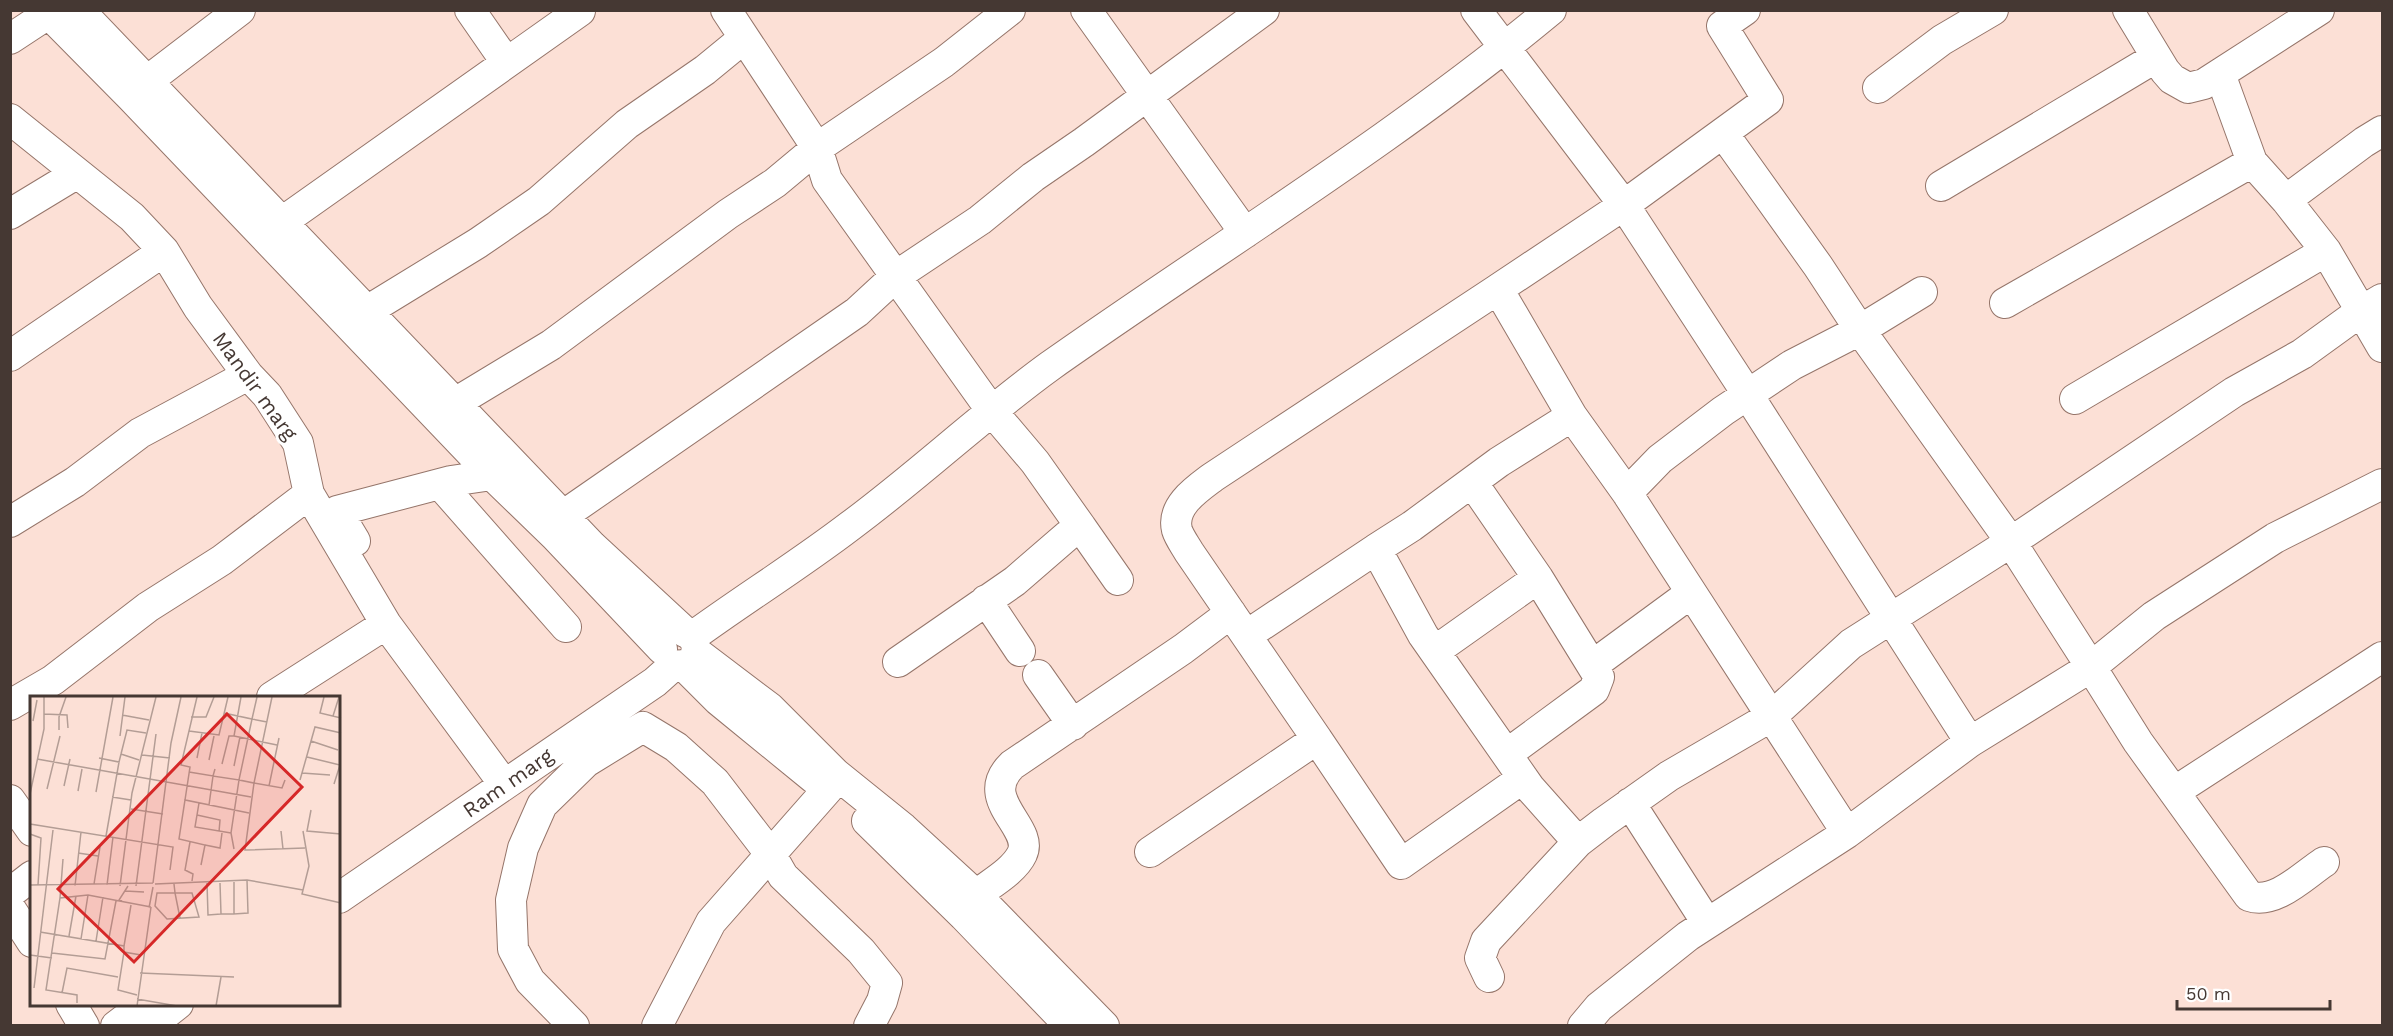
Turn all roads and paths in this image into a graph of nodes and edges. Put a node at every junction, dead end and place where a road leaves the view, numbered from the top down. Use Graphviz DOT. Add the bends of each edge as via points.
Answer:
graph roads {
  1 [pos="79,10"];
  2 [pos="240,10"];
  3 [pos="470,10"];
  4 [pos="726,10"];
  5 [pos="1010,10"];
  6 [pos="1086,10"];
  7 [pos="1264,10"];
  8 [pos="1476,10"];
  9 [pos="1551,10"];
  10 [pos="1745,10"];
  11 [pos="1993,10"];
  12 [pos="2128,10"];
  13 [pos="2319,10"];
  14 [pos="580,11"];
  15 [pos="47,12"];
  16 [pos="744,38"];
  17 [pos="10,39"];
  18 [pos="1505,47"];
  19 [pos="2155,58"];
  20 [pos="506,62"];
  21 [pos="2220,74"];
  22 [pos="1878,88"];
  23 [pos="138,90"];
  24 [pos="1147,95"];
  25 [pos="10,120"];
  26 [pos="2382,131"];
  27 [pos="1723,133"];
  28 [pos="817,148"];
  29 [pos="2252,162"];
  30 [pos="76,174"];
  31 [pos="1941,186"];
  32 [pos="2286,200"];
  33 [pos="1624,205"];
  34 [pos="10,214"];
  35 [pos="282,222"];
  36 [pos="1245,233"];
  37 [pos="164,251"];
  38 [pos="2326,251"];
  39 [pos="897,276"];
  40 [pos="1498,289"];
  41 [pos="1922,292"];
  42 [pos="2005,303"];
  43 [pos="2371,305"];
  44 [pos="359,318"];
  45 [pos="1860,330"];
  46 [pos="2382,347"];
  47 [pos="10,356"];
  48 [pos="248,375"];
  49 [pos="1748,395"];
  50 [pos="2075,399"];
  51 [pos="991,410"];
  52 [pos="447,412"];
  53 [pos="1572,416"];
  54 [pos="492,475"];
  55 [pos="1472,482"];
  56 [pos="440,484"];
  57 [pos="2382,484"];
  58 [pos="1627,493"];
  59 [pos="309,494"];
  60 [pos="10,522"];
  61 [pos="559,525"];
  62 [pos="1081,526"];
  63 [pos="2011,542"];
  64 [pos="1376,549"];
  65 [pos="1538,578"];
  66 [pos="1118,580"];
  67 [pos="1690,593"];
  68 [pos="986,600"];
  69 [pos="1890,619"];
  70 [pos="386,624"];
  71 [pos="1239,624"];
  72 [pos="566,627"];
  73 [pos="679,651"];
  74 [pos="1020,651"];
  75 [pos="1435,651"];
  76 [pos="2382,657"];
  77 [pos="898,662"];
  78 [pos="1593,665"];
  79 [pos="2091,667"];
  80 [pos="1038,675"];
  81 [pos="274,696"];
  82 [pos="10,705"];
  83 [pos="1772,716"];
  84 [pos="1073,725"];
  85 [pos="486,728"];
  86 [pos="1317,739"];
  87 [pos="1970,742"];
  88 [pos="1515,766"];
  89 [pos="499,777"];
  90 [pos="828,789"];
  91 [pos="2174,792"];
  92 [pos="10,800"];
  93 [pos="1630,803"];
  94 [pos="30,828"];
  95 [pos="1847,833"];
  96 [pos="1578,842"];
  97 [pos="1150,852"];
  98 [pos="771,855"];
  99 [pos="2324,862"];
  100 [pos="340,873"];
  101 [pos="30,878"];
  102 [pos="10,893"];
  103 [pos="976,895"];
  104 [pos="340,897"];
  105 [pos="10,909"];
  106 [pos="1707,923"];
  107 [pos="30,939"];
  108 [pos="1489,977"];
  109 [pos="72,1006"];
  110 [pos="144,1006"];
  111 [pos="177,1006"];
  112 [pos="1062,1023"];
  113 [pos="84,1026"];
  114 [pos="116,1026"];
  115 [pos="150,1026"];
  116 [pos="574,1026"];
  117 [pos="657,1026"];
  118 [pos="869,1026"];
  119 [pos="1104,1026"];
  120 [pos="1582,1026"];
  1 -- 23 [label="street"];
  2 -- 23 [label="street"];
  3 -- 20 [label="street"];
  4 -- 16 [label="street"];
  5 -- 28 [label="street" via="944,62"];
  6 -- 24 [label="street"];
  7 -- 24 [label="street"];
  8 -- 18 [label="street"];
  9 -- 18 [label="street, Ram marg"];
  10 -- 27 [label="street" via="1722,26 1768,100"];
  11 -- 22 [label="street" via="1942,40"];
  12 -- 19 [label="street"];
  13 -- 21 [label="street"];
  14 -- 20 [label="street"];
  15 -- 17 [label="street"];
  15 -- 23 [label="street"];
  16 -- 28 [label="street"];
  16 -- 44 [label="street" via="627,124 538,201"];
  18 -- 33 [label="street"];
  18 -- 36 [label="street, Ram marg"];
  19 -- 21 [label="street" via="2172,79 2188,88"];
  19 -- 31 [label="street"];
  20 -- 35 [label="street"];
  21 -- 29 [label="street"];
  23 -- 35 [label="street"];
  23 -- 44 [label="street"];
  24 -- 36 [label="street"];
  24 -- 39 [label="street" via="980,220"];
  25 -- 30 [label="street, Mandir marg"];
  26 -- 32 [label="street"];
  27 -- 33 [label="street"];
  27 -- 45 [label="street"];
  28 -- 39 [label="street" via="827,180"];
  28 -- 52 [label="street" via="775,183 551,345"];
  29 -- 32 [label="street"];
  29 -- 42 [label="street"];
  30 -- 34 [label="street"];
  30 -- 37 [label="street, Mandir marg" via="132,217"];
  32 -- 38 [label="street"];
  33 -- 40 [label="street"];
  33 -- 49 [label="street"];
  35 -- 44 [label="street"];
  36 -- 51 [label="street, Ram marg"];
  37 -- 47 [label="street"];
  37 -- 48 [label="street, Mandir marg" via="198,307"];
  38 -- 43 [label="street"];
  38 -- 50 [label="street"];
  39 -- 51 [label="street"];
  39 -- 61 [label="street" via="857,312"];
  40 -- 53 [label="street"];
  40 -- 71 [label="street" via="1189,495 1179,511 1177,530"];
  41 -- 45 [label="street"];
  43 -- 46 [label="street"];
  43 -- 63 [label="street"];
  44 -- 52 [label="street"];
  45 -- 49 [label="street" via="1792,365"];
  45 -- 63 [label="street"];
  48 -- 59 [label="street, Mandir marg" via="267,395 298,443"];
  48 -- 60 [label="street" via="140,433 75,482"];
  49 -- 58 [label="street" via="1660,459"];
  49 -- 69 [label="street"];
  51 -- 62 [label="street"];
  51 -- 73 [label="street, Ram marg" via="851,526"];
  52 -- 54 [label="street"];
  52 -- 61 [label="street"];
  53 -- 55 [label="street"];
  53 -- 58 [label="street"];
  54 -- 56 [label="street"];
  54 -- 61 [label="street"];
  55 -- 64 [label="street"];
  55 -- 65 [label="street"];
  56 -- 72 [label="street"];
  56 -- 85 [label="street" via="337,511 368,563"];
  57 -- 79 [label="street" via="2275,538 2154,616"];
  58 -- 67 [label="street"];
  59 -- 70 [label="street, Mandir marg"];
  59 -- 82 [label="street" via="222,560 148,607 53,680"];
  61 -- 73 [label="street" via="639,591"];
  62 -- 66 [label="street"];
  62 -- 68 [label="street"];
  63 -- 69 [label="street"];
  63 -- 79 [label="street"];
  64 -- 71 [label="street"];
  64 -- 75 [label="street"];
  65 -- 75 [label="street"];
  65 -- 78 [label="street"];
  67 -- 78 [label="street"];
  67 -- 83 [label="street"];
  68 -- 74 [label="street"];
  68 -- 77 [label="street"];
  69 -- 83 [label="street" via="1851,644"];
  69 -- 87 [label="street"];
  70 -- 81 [label="street"];
  70 -- 89 [label="street, Mandir marg"];
  71 -- 84 [label="street" via="1183,649"];
  71 -- 86 [label="street"];
  73 -- 89 [label="street, Ram marg" via="654,682"];
  73 -- 90 [label="street" via="718,700"];
  73 -- 103 [label="street" via="770,708 836,774"];
  75 -- 88 [label="street"];
  76 -- 91 [label="street"];
  78 -- 88 [label="street" via="1599,677 1594,690"];
  79 -- 87 [label="street"];
  79 -- 91 [label="street"];
  80 -- 84 [label="street"];
  83 -- 93 [label="street"];
  83 -- 95 [label="street"];
  84 -- 103 [label="street" via="1003,774 999,784 1001,796 1024,843 1023,853 1012,867"];
  86 -- 88 [label="street" via="1401,864"];
  86 -- 97 [label="street"];
  87 -- 95 [label="street"];
  88 -- 96 [label="street"];
  89 -- 100 [label="street"];
  89 -- 104 [label="street, Ram marg" via="411,851"];
  90 -- 98 [label="street"];
  90 -- 112 [label="street" via="872,825"];
  91 -- 99 [label="street" via="2249,896 2273,896"];
  92 -- 94 [label="street"];
  93 -- 96 [label="street"];
  93 -- 106 [label="street"];
  95 -- 106 [label="street"];
  96 -- 108 [label="street" via="1486,941 1480,958"];
  98 -- 116 [label="street" via="715,782 676,747 643,727 586,762 542,805 523,848 511,900 513,949 530,981"];
  98 -- 117 [label="street" via="711,922"];
  98 -- 118 [label="street" via="783,876 861,951 887,982"];
  101 -- 102 [label="street"];
  103 -- 119 [label="street"];
  105 -- 107 [label="street"];
  106 -- 120 [label="street" via="1634,978"];
  109 -- 113 [label="street"];
  110 -- 114 [label="street"];
  111 -- 115 [label="street"];
}
